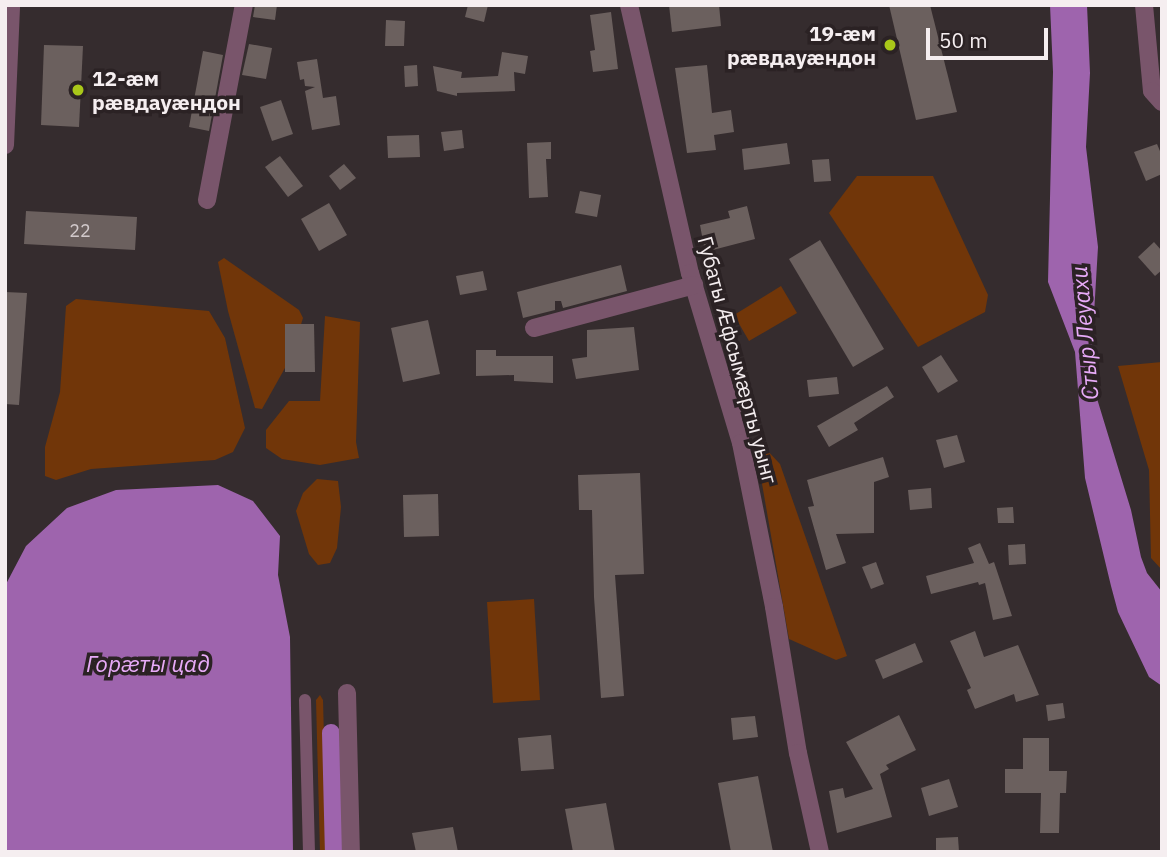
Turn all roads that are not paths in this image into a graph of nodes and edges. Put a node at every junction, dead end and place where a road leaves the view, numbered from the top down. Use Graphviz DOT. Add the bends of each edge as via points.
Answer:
graph roads {
  1 [pos="11,5"];
  2 [pos="244,5"];
  3 [pos="629,5"];
  4 [pos="1144,5"];
  5 [pos="1162,102"];
  6 [pos="5,145"];
  7 [pos="207,200"];
  8 [pos="694,285"];
  9 [pos="534,328"];
  10 [pos="347,693"];
  11 [pos="305,700"];
  12 [pos="309,852"];
  13 [pos="351,852"];
  14 [pos="820,852"];
  1 -- 6 [label="street"];
  2 -- 7 [label="street"];
  3 -- 8 [label="street, Губаты Æфсымæрты уынг"];
  4 -- 5 [label="street" via="1152,91"];
  8 -- 9 [label="street"];
  8 -- 14 [label="street, Губаты Æфсымæрты уынг" via="741,443"];
  10 -- 13 [label="street"];
  11 -- 12 [label="street"];
}
